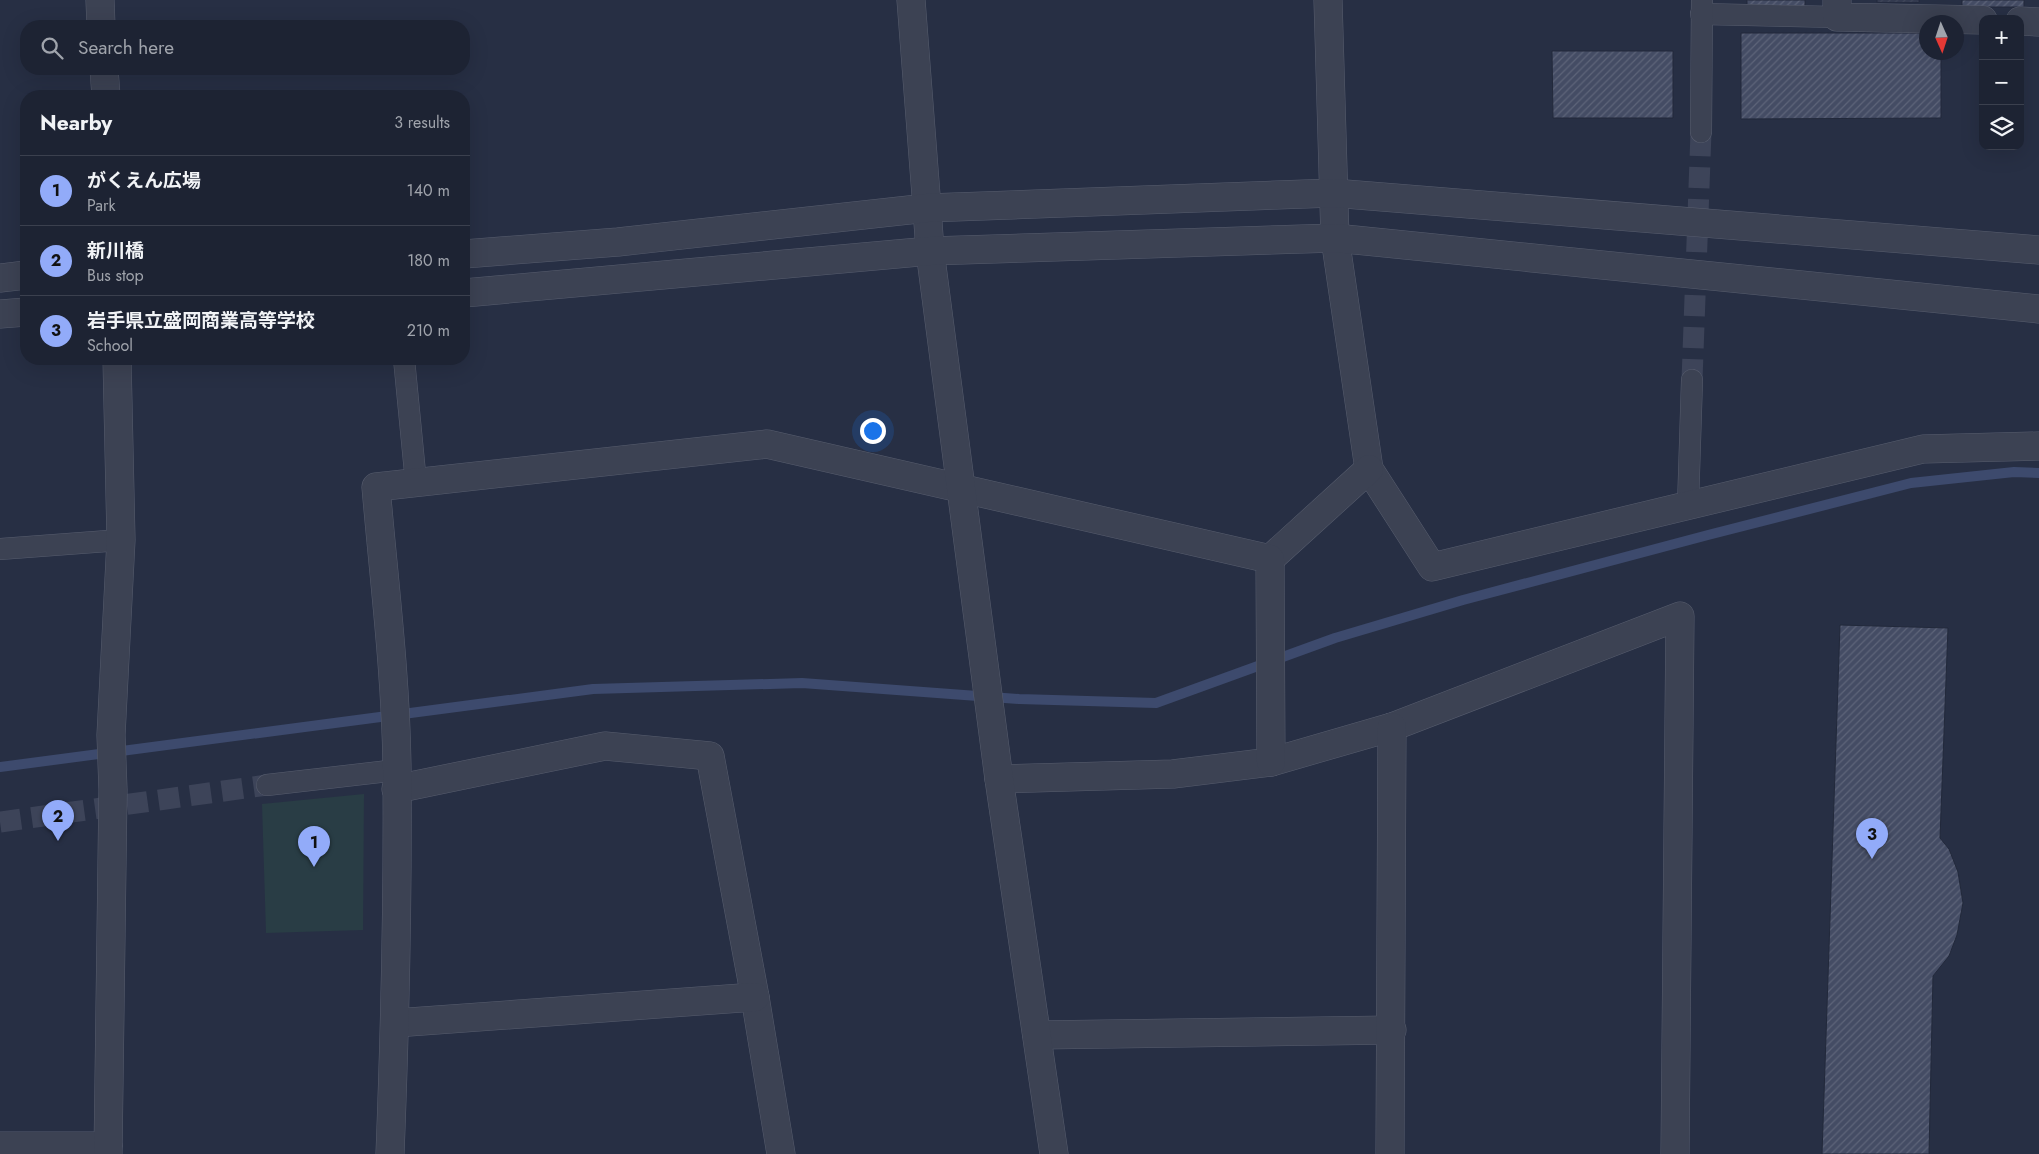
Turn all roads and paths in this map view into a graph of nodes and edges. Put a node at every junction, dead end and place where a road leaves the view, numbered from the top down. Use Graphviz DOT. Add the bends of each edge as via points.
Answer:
graph roads {
  1 [pos="100,0"];
  2 [pos="911,0"];
  3 [pos="1328,0"];
  4 [pos="1702,7"];
  5 [pos="1837,8"];
  6 [pos="101,20"];
  7 [pos="1979,20"];
  8 [pos="2024,21"];
  9 [pos="2039,22"];
  10 [pos="104,75"];
  11 [pos="106,90"];
  12 [pos="1701,132"];
  13 [pos="1334,193"];
  14 [pos="927,208"];
  15 [pos="1335,238"];
  16 [pos="2039,250"];
  17 [pos="930,251"];
  18 [pos="470,254"];
  19 [pos="20,276"];
  20 [pos="0,278"];
  21 [pos="470,292"];
  22 [pos="2039,309"];
  23 [pos="20,312"];
  24 [pos="0,314"];
  25 [pos="117,365"];
  26 [pos="405,365"];
  27 [pos="1692,380"];
  28 [pos="2039,446"];
  29 [pos="1369,469"];
  30 [pos="416,483"];
  31 [pos="960,489"];
  32 [pos="1688,505"];
  33 [pos="121,540"];
  34 [pos="0,549"];
  35 [pos="1270,559"];
  36 [pos="1392,727"];
  37 [pos="1272,762"];
  38 [pos="397,779"];
  39 [pos="999,779"];
  40 [pos="267,785"];
  41 [pos="755,997"];
  42 [pos="395,1023"];
  43 [pos="1392,1030"];
  44 [pos="1037,1035"];
  45 [pos="0,1146"];
  46 [pos="108,1150"];
  47 [pos="390,1154"];
  48 [pos="781,1154"];
  49 [pos="1054,1154"];
  50 [pos="1390,1154"];
  51 [pos="1675,1154"];
  1 -- 6 [label="street"];
  2 -- 14 [label="street"];
  3 -- 13 [label="street"];
  4 -- 5 [label="street"];
  4 -- 12 [label="street"];
  5 -- 7 [label="street"];
  8 -- 9 [label="street"];
  10 -- 11 [label="street"];
  13 -- 14 [label="street"];
  13 -- 15 [label="street"];
  13 -- 16 [label="street"];
  14 -- 17 [label="street"];
  14 -- 18 [label="street" via="618,242"];
  15 -- 17 [label="street"];
  15 -- 22 [label="street"];
  15 -- 29 [label="street"];
  17 -- 21 [label="street"];
  17 -- 31 [label="street"];
  19 -- 20 [label="street"];
  23 -- 24 [label="street"];
  25 -- 33 [label="street"];
  26 -- 30 [label="street"];
  27 -- 32 [label="street"];
  28 -- 32 [label="street" via="1923,449"];
  29 -- 32 [label="street" via="1432,567"];
  29 -- 35 [label="street"];
  30 -- 31 [label="street" via="767,444"];
  30 -- 38 [label="street" via="376,487 394,697"];
  31 -- 35 [label="street"];
  31 -- 39 [label="street"];
  33 -- 34 [label="street"];
  33 -- 46 [label="street" via="112,735"];
  35 -- 37 [label="street"];
  36 -- 37 [label="street"];
  36 -- 43 [label="street"];
  36 -- 51 [label="street" via="1680,616"];
  37 -- 39 [label="street" via="1173,774"];
  38 -- 40 [label="street"];
  38 -- 41 [label="street" via="605,746 710,756"];
  38 -- 42 [label="street"];
  39 -- 44 [label="street"];
  41 -- 42 [label="street"];
  41 -- 48 [label="street"];
  42 -- 47 [label="street"];
  43 -- 44 [label="street"];
  43 -- 50 [label="street"];
  44 -- 49 [label="street"];
  45 -- 46 [label="street"];
}
